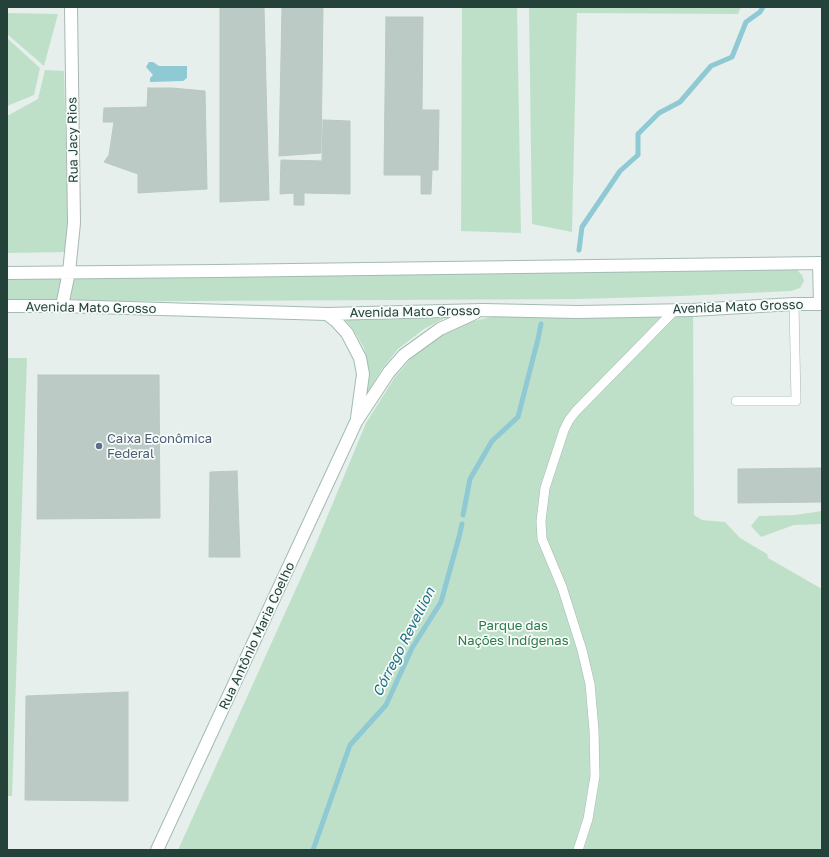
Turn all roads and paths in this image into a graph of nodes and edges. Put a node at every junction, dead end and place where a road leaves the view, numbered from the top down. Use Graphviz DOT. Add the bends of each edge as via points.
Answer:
graph roads {
  1 [pos="71,7"];
  2 [pos="821,263"];
  3 [pos="69,272"];
  4 [pos="7,273"];
  5 [pos="794,304"];
  6 [pos="821,304"];
  7 [pos="7,306"];
  8 [pos="62,306"];
  9 [pos="483,310"];
  10 [pos="674,310"];
  11 [pos="327,314"];
  12 [pos="736,401"];
  13 [pos="356,422"];
  14 [pos="157,850"];
  15 [pos="578,850"];
  1 -- 3 [label="main road, Rua Jacy Rios" via="74,224"];
  2 -- 3 [label="main road"];
  2 -- 6 [label="main road"];
  3 -- 4 [label="main road"];
  3 -- 8 [label="main road, Rua Jacy Rios"];
  5 -- 6 [label="main road, Avenida Mato Grosso"];
  5 -- 10 [label="main road, Avenida Mato Grosso"];
  5 -- 12 [label="lane" via="796,401"];
  7 -- 8 [label="main road, Avenida Mato Grosso"];
  8 -- 11 [label="main road, Avenida Mato Grosso"];
  9 -- 10 [label="main road, Avenida Mato Grosso"];
  9 -- 11 [label="main road, Avenida Mato Grosso"];
  9 -- 13 [label="main road, Rua Antônio Maria Coelho" via="440,329 404,355 389,372"];
  10 -- 15 [label="lane" via="573,416 564,430 546,488 541,521 542,539 562,587 590,684 595,776 588,819"];
  11 -- 13 [label="main road, Rua Antônio Maria Coelho" via="347,333 360,358 363,374"];
  13 -- 14 [label="main road, Rua Antônio Maria Coelho"];
}
